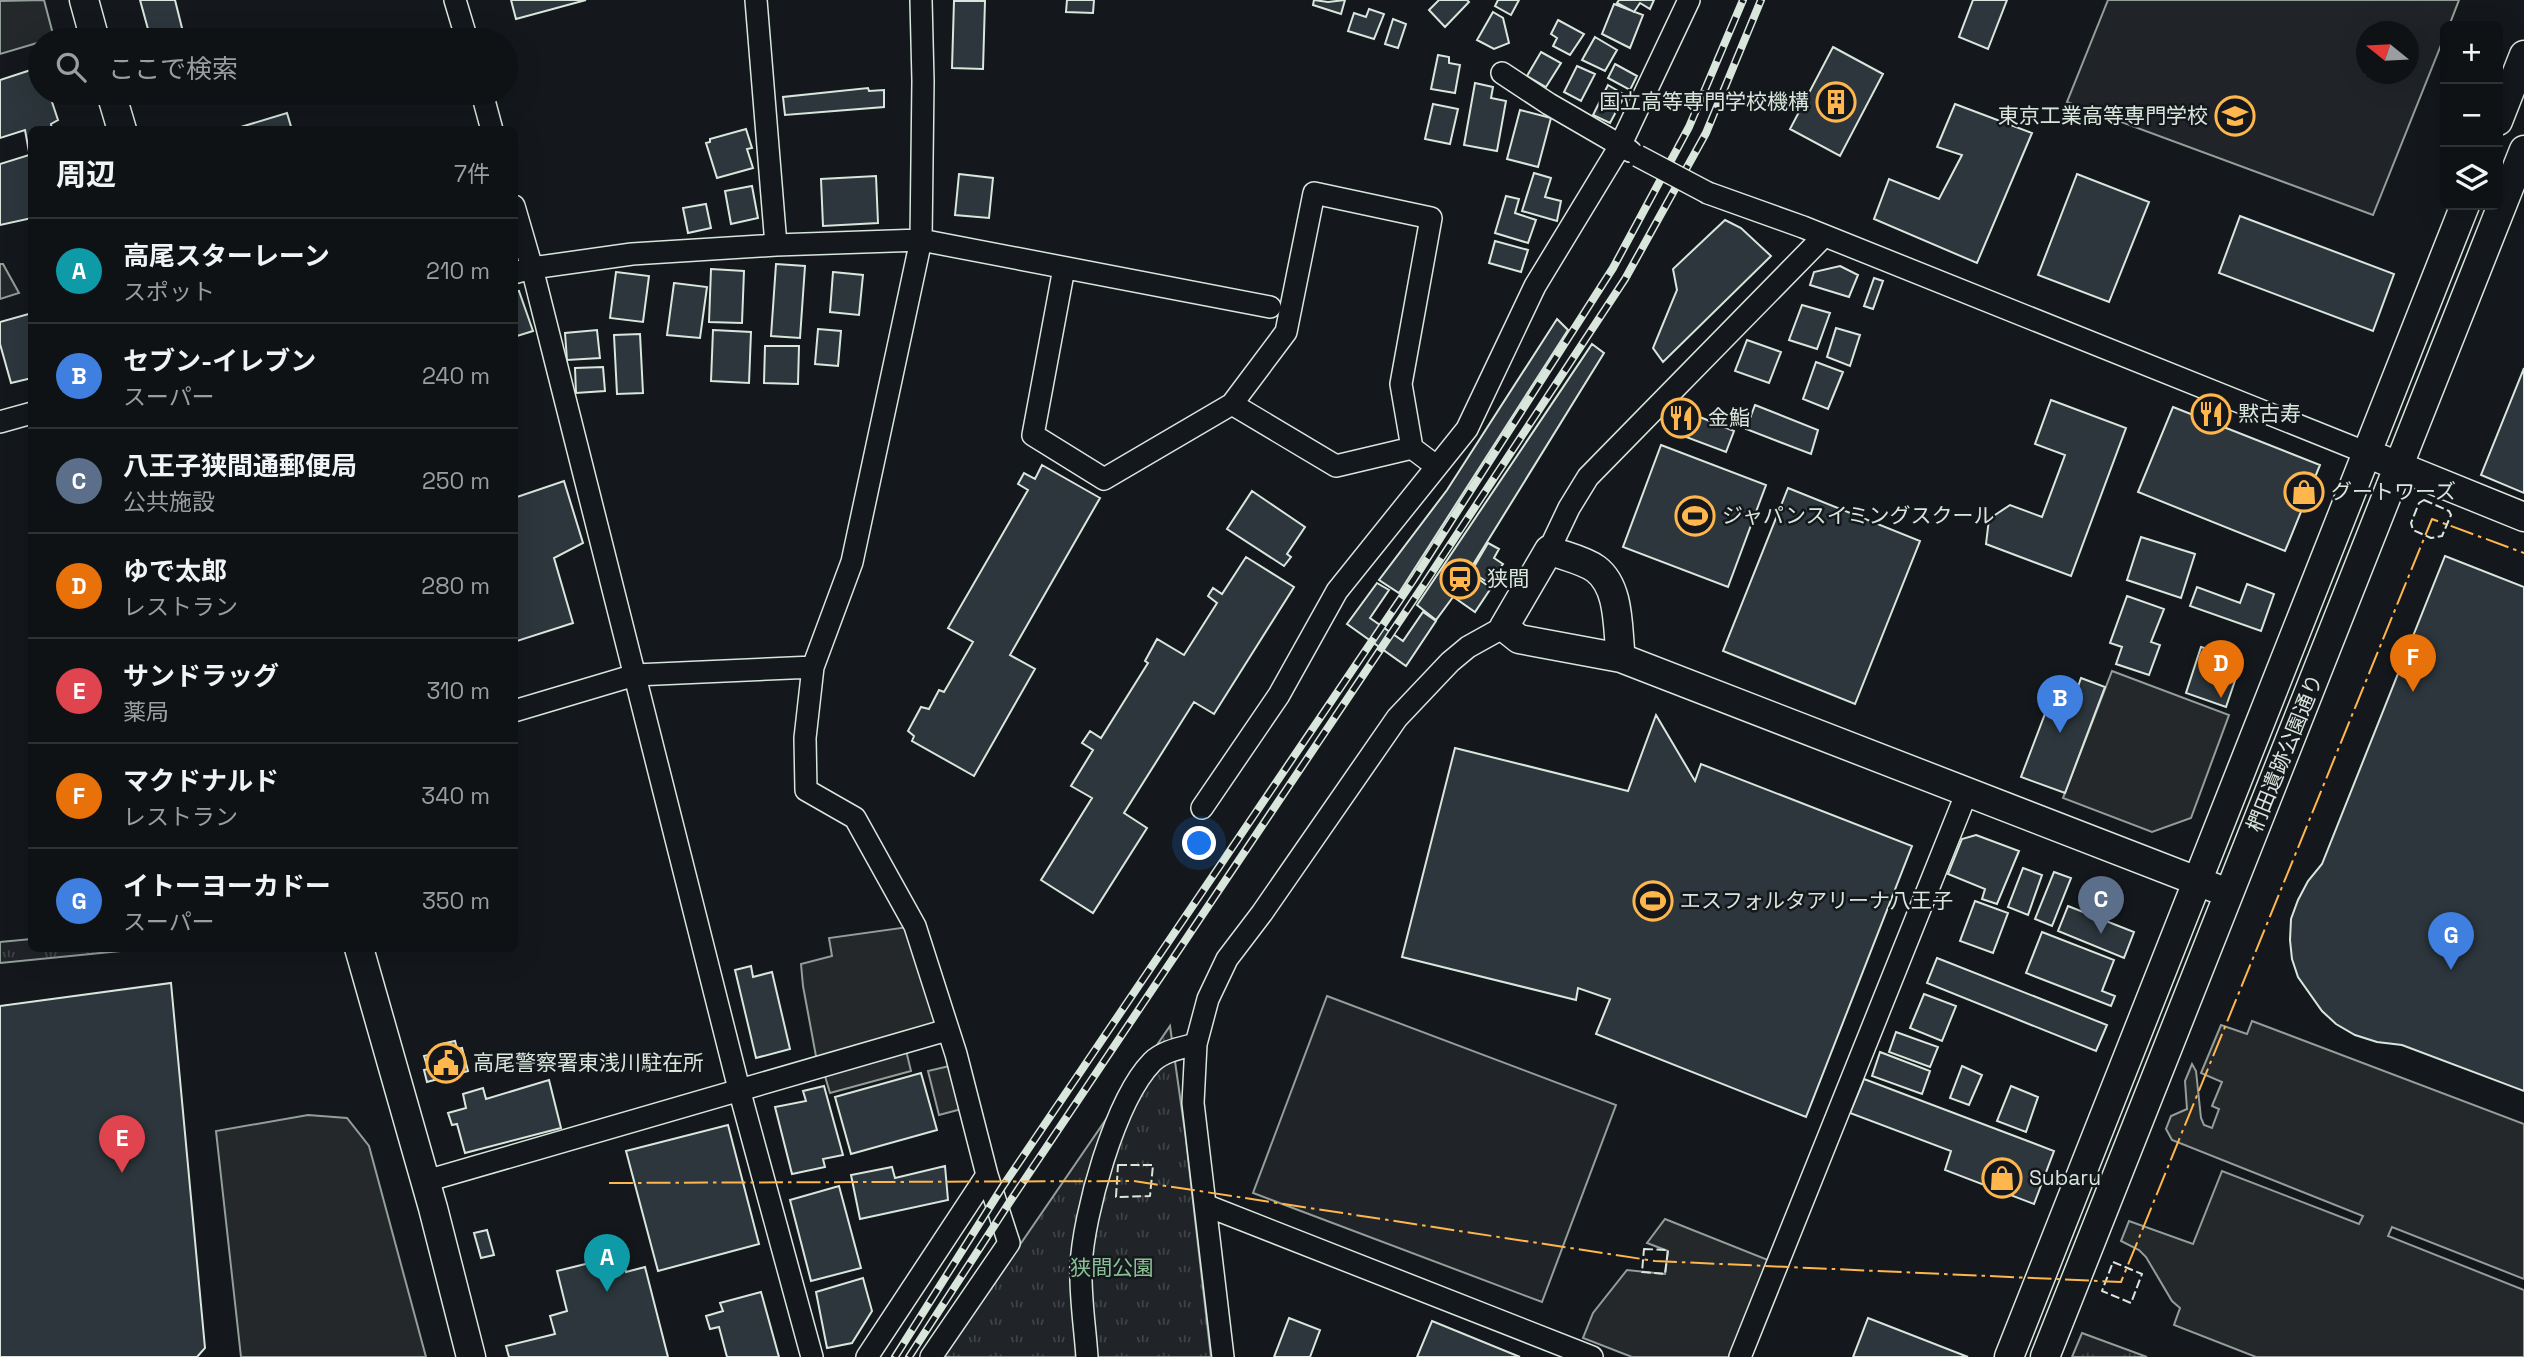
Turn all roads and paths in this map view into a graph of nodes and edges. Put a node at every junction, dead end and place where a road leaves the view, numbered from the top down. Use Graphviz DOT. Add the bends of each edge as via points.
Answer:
graph roads {
  1 [pos="83,0"];
  2 [pos="455,0"];
  3 [pos="756,0"];
  4 [pos="921,0"];
  5 [pos="1689,0"];
  6 [pos="91,28"];
  7 [pos="463,28"];
  8 [pos="2524,55"];
  9 [pos="1502,73"];
  10 [pos="115,105"];
  11 [pos="485,105"];
  12 [pos="2503,108"];
  13 [pos="121,126"];
  14 [pos="491,126"];
  15 [pos="2524,150"];
  16 [pos="1629,151"];
  17 [pos="2463,210"];
  18 [pos="518,234"];
  19 [pos="1824,236"];
  20 [pos="921,240"];
  21 [pos="776,245"];
  22 [pos="1064,268"];
  23 [pos="523,270"];
  24 [pos="1270,307"];
  25 [pos="1232,404"];
  26 [pos="28,414"];
  27 [pos="0,422"];
  28 [pos="1412,448"];
  29 [pos="2367,453"];
  30 [pos="1436,466"];
  31 [pos="2398,467"];
  32 [pos="2524,517"];
  33 [pos="1549,550"];
  34 [pos="1504,626"];
  35 [pos="1621,658"];
  36 [pos="813,667"];
  37 [pos="635,675"];
  38 [pos="518,710"];
  39 [pos="1967,792"];
  40 [pos="1202,808"];
  41 [pos="2197,881"];
  42 [pos="2229,894"];
  43 [pos="360,952"];
  44 [pos="947,1030"];
  45 [pos="1196,1044"];
  46 [pos="739,1089"];
  47 [pos="986,1175"];
  48 [pos="426,1181"];
  49 [pos="1205,1205"];
  50 [pos="471,1357"];
  51 [pos="811,1357"];
  52 [pos="867,1357"];
  53 [pos="930,1357"];
  54 [pos="1087,1357"];
  55 [pos="1223,1357"];
  56 [pos="1592,1357"];
  57 [pos="1740,1357"];
  58 [pos="2009,1357"];
  59 [pos="2045,1357"];
  1 -- 6 [label="street"];
  2 -- 7 [label="street"];
  3 -- 21 [label="street"];
  4 -- 20 [label="street"];
  5 -- 16 [label="street"];
  8 -- 12 [label="street"];
  9 -- 16 [label="street"];
  10 -- 13 [label="street"];
  11 -- 14 [label="street"];
  15 -- 31 [label="street, 椚田遺跡公園通り"];
  16 -- 19 [label="street, bridge" via="1709,192"];
  16 -- 30 [label="street" via="1535,286 1467,429"];
  17 -- 29 [label="street, 椚田遺跡公園通り"];
  18 -- 23 [label="street"];
  19 -- 29 [label="street"];
  19 -- 33 [label="street" via="1588,477"];
  20 -- 21 [label="street"];
  20 -- 22 [label="street"];
  20 -- 36 [label="street" via="852,562"];
  21 -- 23 [label="street" via="632,254"];
  22 -- 24 [label="street"];
  22 -- 25 [label="street" via="1033,435 1104,479"];
  23 -- 37 [label="street"];
  25 -- 28 [label="street" via="1336,466"];
  25 -- 28 [label="street" via="1286,332 1314,193 1432,218 1401,384"];
  26 -- 27 [label="street"];
  28 -- 30 [label="street"];
  29 -- 31 [label="street"];
  29 -- 41 [label="street, 椚田遺跡公園通り"];
  30 -- 40 [label="street" via="1337,591 1279,695"];
  31 -- 32 [label="street"];
  31 -- 42 [label="street, 椚田遺跡公園通り"];
  33 -- 34 [label="street"];
  33 -- 35 [label="street" via="1595,568 1608,582"];
  34 -- 35 [label="street" via="1520,639"];
  34 -- 45 [label="street" via="1450,662 1396,718 1227,959 1208,999"];
  35 -- 39 [label="street"];
  36 -- 37 [label="street"];
  36 -- 44 [label="street" via="805,738 806,790 855,818 915,926"];
  37 -- 38 [label="street"];
  37 -- 46 [label="street"];
  39 -- 41 [label="street"];
  39 -- 57 [label="street"];
  41 -- 42 [label="street"];
  41 -- 58 [label="street, 椚田遺跡公園通り"];
  42 -- 59 [label="street, 椚田遺跡公園通り"];
  43 -- 48 [label="street"];
  44 -- 46 [label="street"];
  44 -- 47 [label="street"];
  45 -- 49 [label="street" via="1193,1103"];
  45 -- 54 [label="street" via="1166,1052 1153,1061 1119,1118 1107,1150 1082,1263"];
  46 -- 48 [label="street"];
  46 -- 51 [label="street"];
  47 -- 52 [label="street"];
  47 -- 53 [label="street" via="1009,1243"];
  48 -- 50 [label="street"];
  49 -- 55 [label="street"];
  49 -- 56 [label="street"];
}
